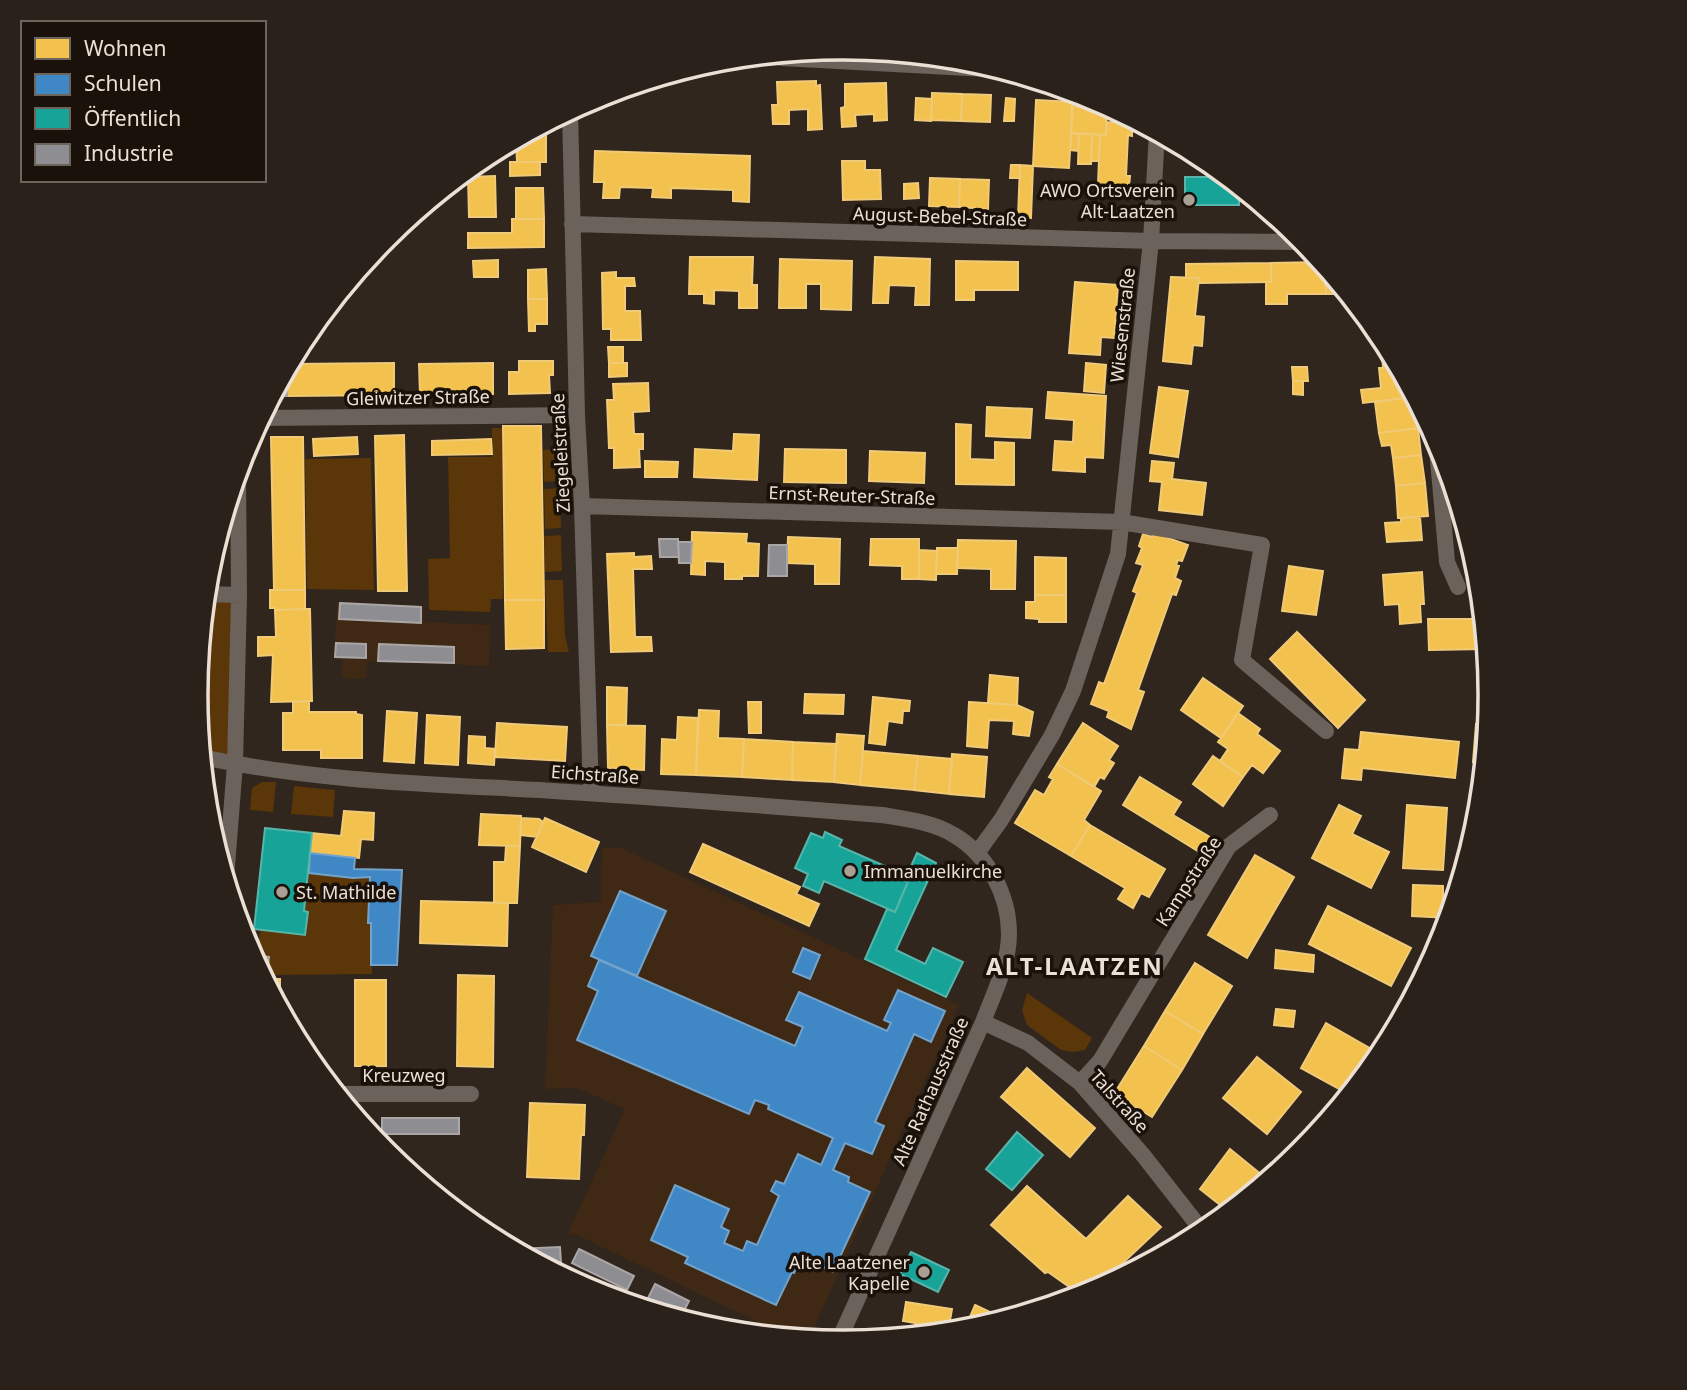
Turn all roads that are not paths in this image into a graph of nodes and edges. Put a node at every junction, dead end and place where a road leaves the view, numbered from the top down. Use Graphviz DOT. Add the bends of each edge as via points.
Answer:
graph roads {
  1 [pos="827,60"];
  2 [pos="932,66"];
  3 [pos="570,121"];
  4 [pos="1156,142"];
  5 [pos="572,224"];
  6 [pos="1150,241"];
  7 [pos="1289,242"];
  8 [pos="577,415"];
  9 [pos="272,418"];
  10 [pos="1439,476"];
  11 [pos="238,506"];
  12 [pos="582,506"];
  13 [pos="1122,522"];
  14 [pos="1458,587"];
  15 [pos="216,594"];
  16 [pos="239,595"];
  17 [pos="1326,731"];
  18 [pos="211,759"];
  19 [pos="235,764"];
  20 [pos="591,793"];
  21 [pos="1270,815"];
  22 [pos="228,852"];
  23 [pos="977,853"];
  24 [pos="983,1022"];
  25 [pos="1080,1083"];
  26 [pos="349,1094"];
  27 [pos="471,1094"];
  28 [pos="1196,1223"];
  29 [pos="843,1330"];
  1 -- 2 [label="street"];
  3 -- 5 [label="street, Ziegeleistraße"];
  4 -- 6 [label="street, Wiesenstraße"];
  5 -- 6 [label="street, August-Bebel-Straße"];
  5 -- 8 [label="street, Ziegeleistraße"];
  6 -- 7 [label="street, August-Bebel-Straße"];
  6 -- 13 [label="street, Wiesenstraße"];
  8 -- 9 [label="street, Gleiwitzer Straße"];
  8 -- 12 [label="street, Ziegeleistraße"];
  10 -- 14 [label="street" via="1447,562"];
  11 -- 16 [label="street"];
  12 -- 13 [label="street, Ernst-Reuter-Straße"];
  12 -- 20 [label="street, Ziegeleistraße"];
  13 -- 17 [label="street" via="1262,545 1242,660"];
  13 -- 23 [label="street, Wiesenstraße" via="1118,554 1073,691 1052,735"];
  15 -- 16 [label="street"];
  16 -- 19 [label="street"];
  18 -- 19 [label="street, Eichstraße"];
  19 -- 20 [label="street, Eichstraße" via="338,779"];
  19 -- 22 [label="street"];
  20 -- 23 [label="street, Eichstraße" via="882,815 925,823 954,835"];
  21 -- 25 [label="street, Kampstraße" via="1229,846 1100,1061"];
  23 -- 24 [label="street, Alte Rathausstraße" via="994,873 1005,903 1009,935 1002,971"];
  24 -- 25 [label="street, Talstraße" via="1028,1043"];
  24 -- 29 [label="street, Alte Rathausstraße"];
  25 -- 28 [label="street, Talstraße"];
  26 -- 27 [label="street, Kreuzweg"];
}
